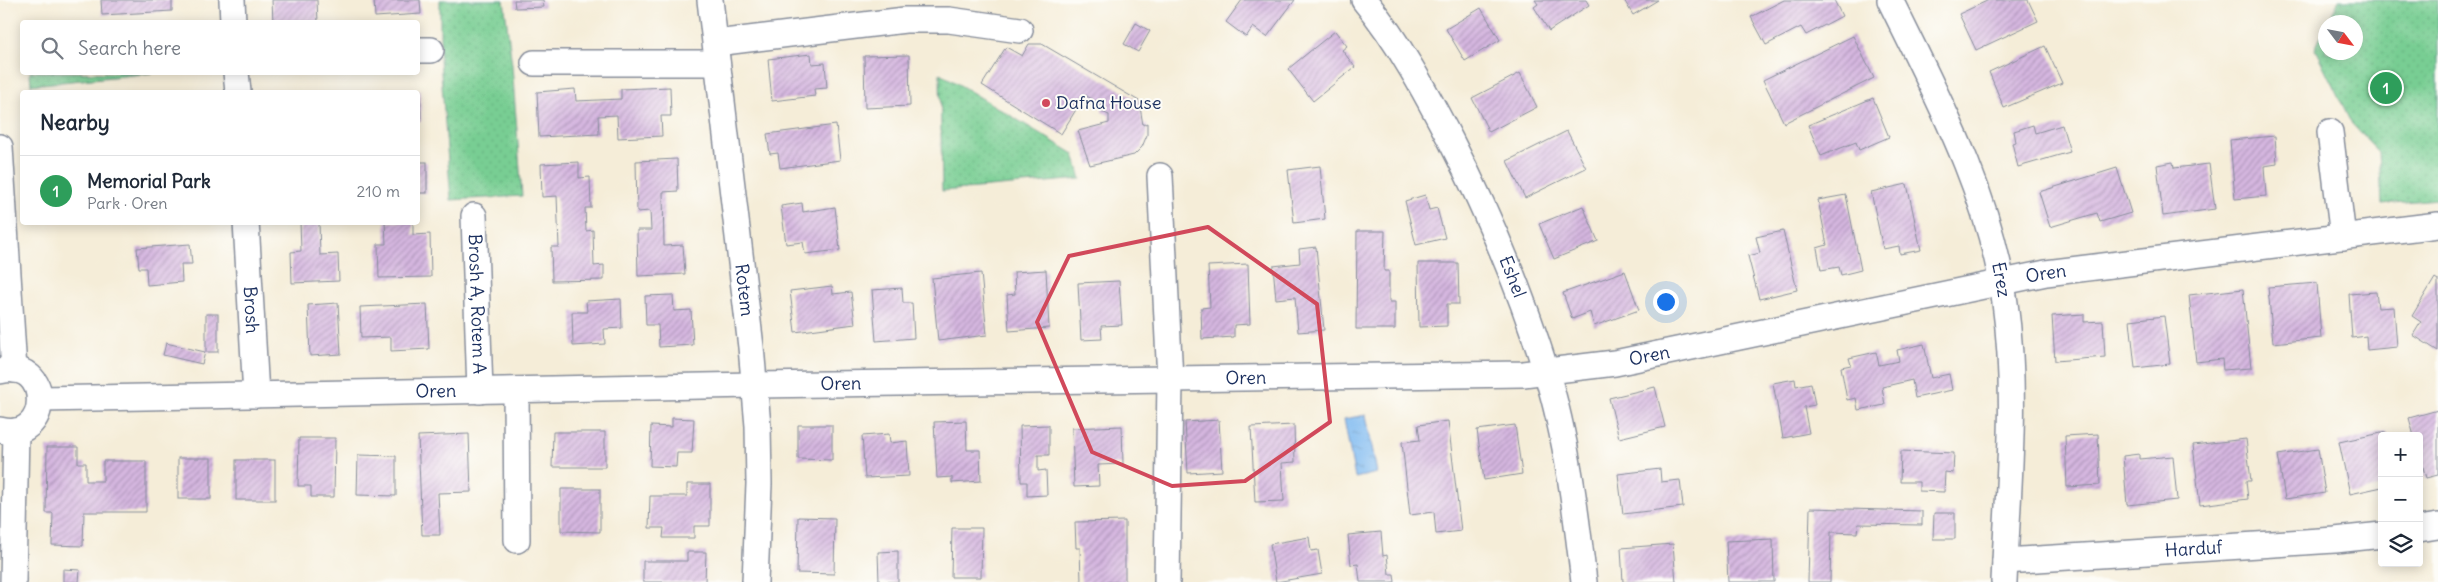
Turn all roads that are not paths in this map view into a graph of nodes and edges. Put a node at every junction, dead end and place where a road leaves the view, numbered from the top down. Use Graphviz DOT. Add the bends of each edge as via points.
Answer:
graph roads {
  1 [pos="232,0"];
  2 [pos="710,0"];
  3 [pos="1364,0"];
  4 [pos="1890,0"];
  5 [pos="233,20"];
  6 [pos="1020,30"];
  7 [pos="716,53"];
  8 [pos="534,63"];
  9 [pos="236,75"];
  10 [pos="238,90"];
  11 [pos="2330,132"];
  12 [pos="0,146"];
  13 [pos="1160,176"];
  14 [pos="474,216"];
  15 [pos="246,225"];
  16 [pos="2438,225"];
  17 [pos="2343,237"];
  18 [pos="2001,282"];
  19 [pos="7,370"];
  20 [pos="1546,372"];
  21 [pos="1170,380"];
  22 [pos="753,385"];
  23 [pos="480,391"];
  24 [pos="516,391"];
  25 [pos="256,395"];
  26 [pos="41,400"];
  27 [pos="8,431"];
  28 [pos="2438,526"];
  29 [pos="2423,528"];
  30 [pos="2378,535"];
  31 [pos="517,540"];
  32 [pos="2005,572"];
  33 [pos="13,582"];
  34 [pos="755,582"];
  35 [pos="1168,582"];
  36 [pos="1584,582"];
  1 -- 5 [label="street"];
  2 -- 7 [label="street, Rotem"];
  3 -- 20 [label="street, Eshel" via="1407,63 1472,181 1500,244"];
  4 -- 18 [label="street, Erez" via="1976,190 1989,227"];
  6 -- 7 [label="street" via="965,22 905,20"];
  7 -- 8 [label="street"];
  7 -- 22 [label="street, Rotem"];
  9 -- 10 [label="street"];
  11 -- 17 [label="street"];
  12 -- 19 [label="street"];
  13 -- 21 [label="street"];
  14 -- 23 [label="street, Brosh A, Rotem A"];
  15 -- 25 [label="street, Brosh"];
  16 -- 17 [label="street, Oren"];
  17 -- 18 [label="street, Oren" via="2046,273"];
  18 -- 20 [label="street, Oren" via="1615,363"];
  18 -- 32 [label="street, Erez" via="2011,376"];
  19 -- 26 [label="street" via="26,374 35,382"];
  20 -- 21 [label="street, Oren" via="1484,376"];
  20 -- 36 [label="street, Eshel" via="1573,498"];
  21 -- 22 [label="street, Oren"];
  21 -- 35 [label="street"];
  22 -- 24 [label="street, Oren"];
  22 -- 34 [label="street, Rotem" via="758,454"];
  23 -- 24 [label="street, Oren"];
  23 -- 25 [label="street, Oren"];
  24 -- 31 [label="street"];
  25 -- 26 [label="street, Oren"];
  26 -- 27 [label="street" via="36,417 27,426"];
  27 -- 33 [label="street"];
  28 -- 29 [label="street"];
  30 -- 32 [label="street, Harduf"];
}
